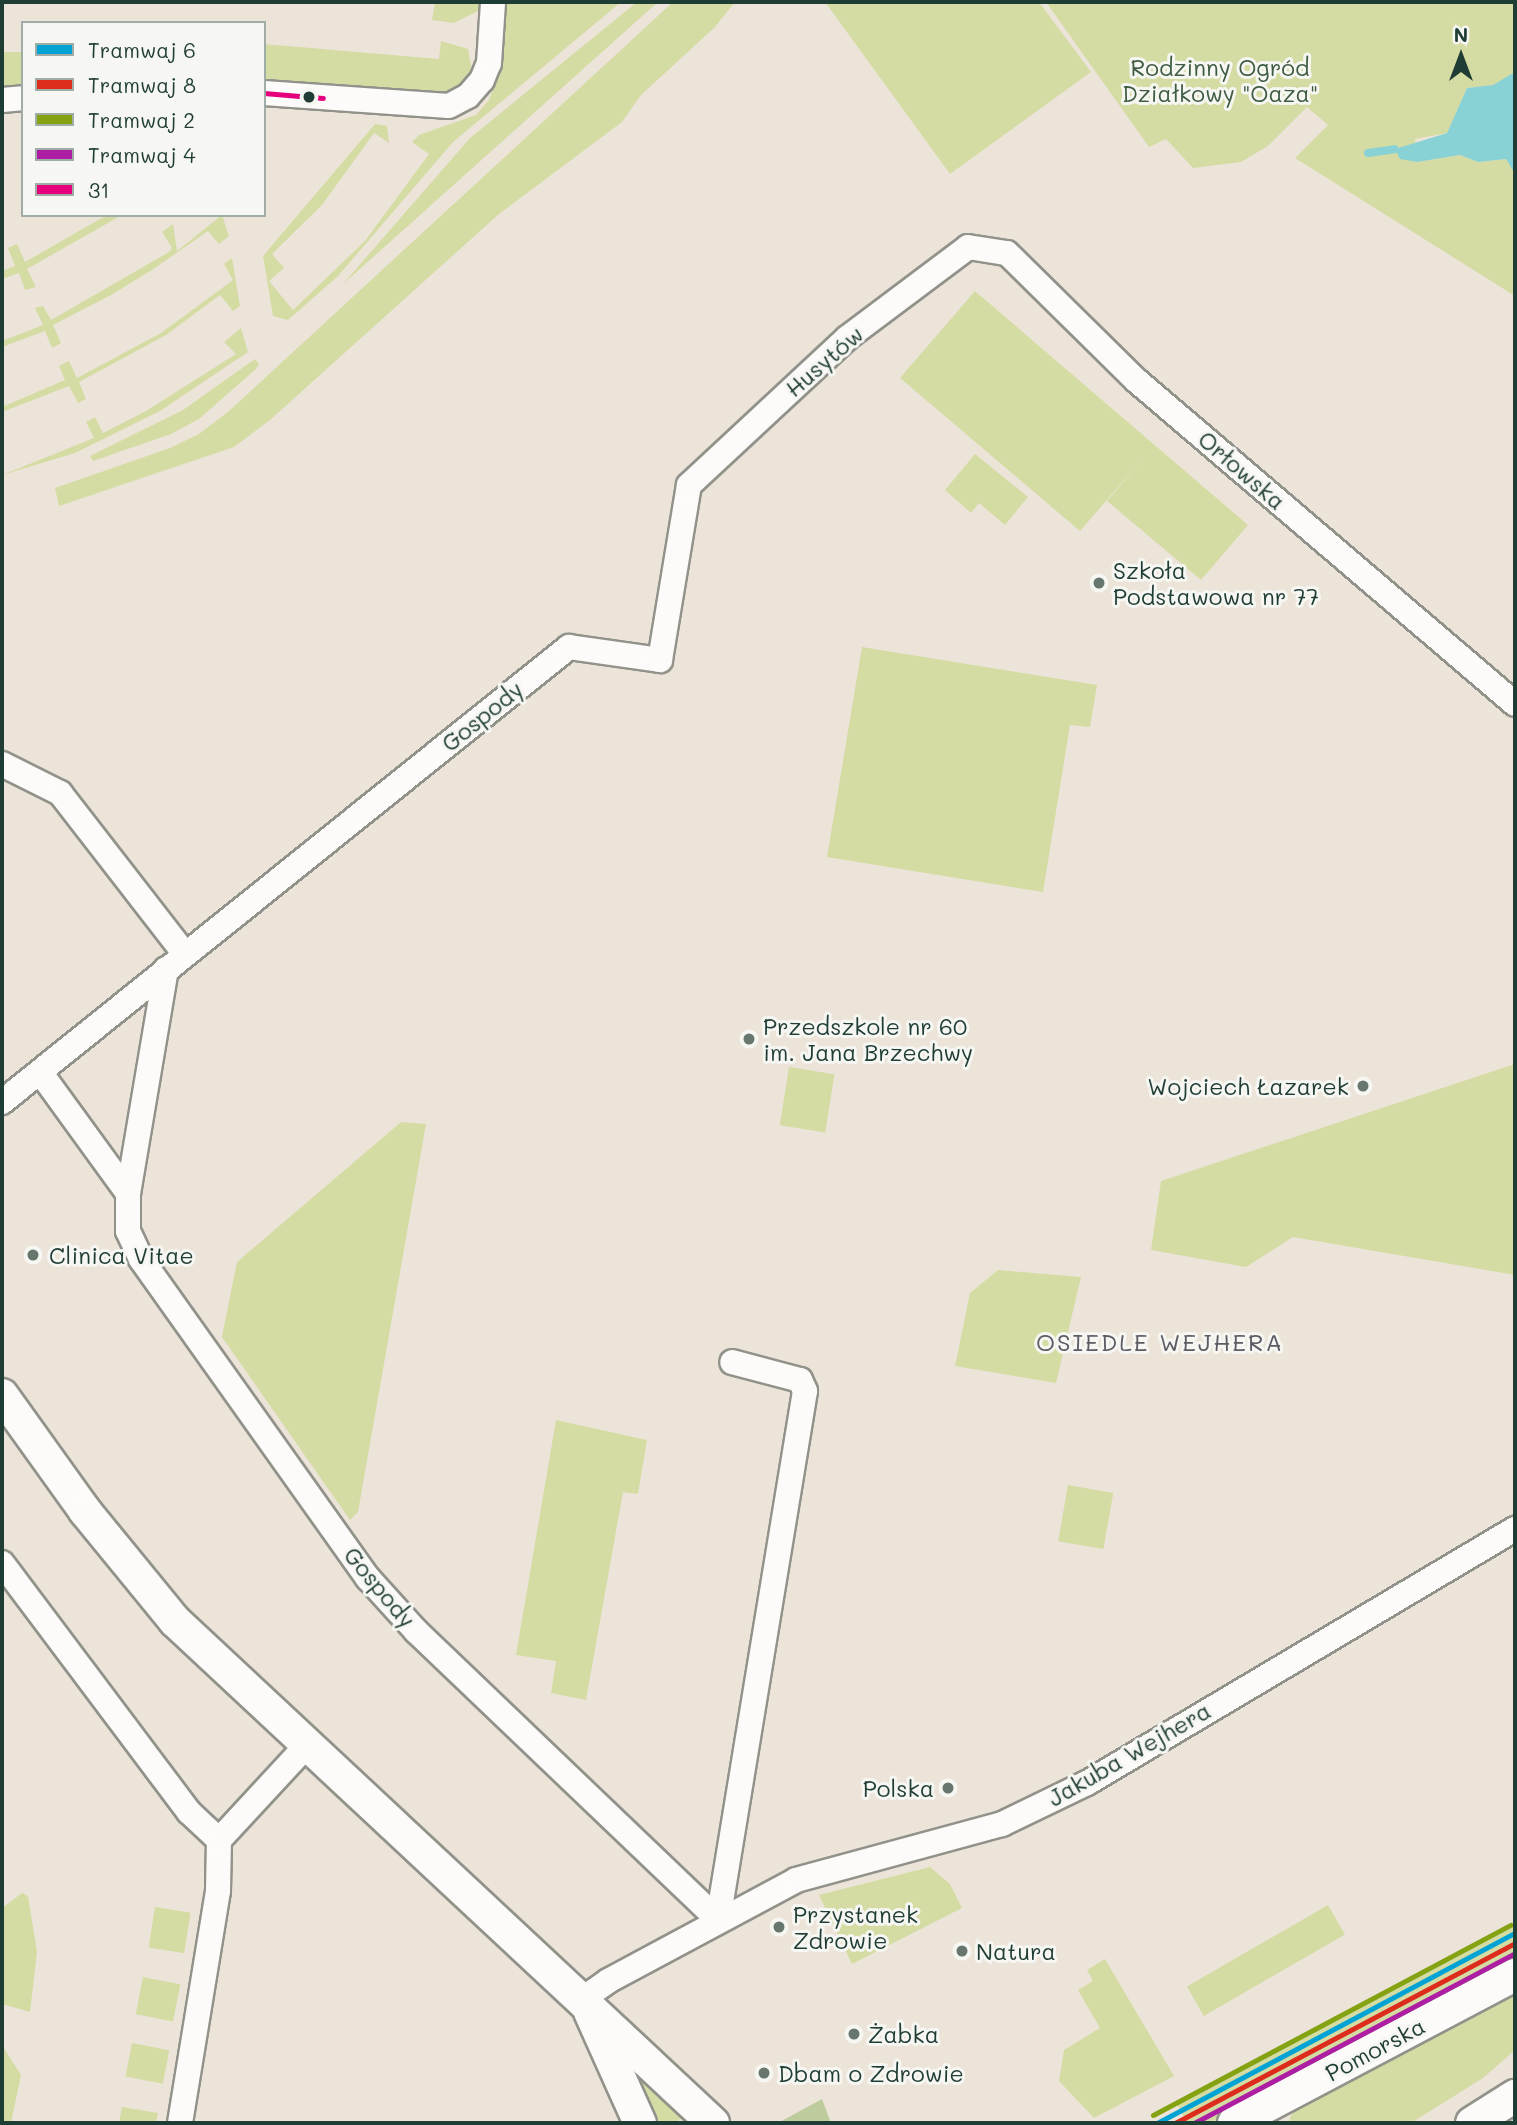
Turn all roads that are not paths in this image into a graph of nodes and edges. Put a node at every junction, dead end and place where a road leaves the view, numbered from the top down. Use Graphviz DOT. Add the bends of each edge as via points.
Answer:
graph roads {
  1 [pos="493,2"];
  2 [pos="266,93"];
  3 [pos="21,98"];
  4 [pos="2,100"];
  5 [pos="968,247"];
  6 [pos="689,485"];
  7 [pos="1515,704"];
  8 [pos="2,764"];
  9 [pos="175,961"];
  10 [pos="40,1072"];
  11 [pos="2,1102"];
  12 [pos="128,1193"];
  13 [pos="732,1362"];
  14 [pos="2,1395"];
  15 [pos="1515,1530"];
  16 [pos="2,1563"];
  17 [pos="306,1746"];
  18 [pos="219,1840"];
  19 [pos="718,1920"];
  20 [pos="1515,1975"];
  21 [pos="584,1998"];
  22 [pos="1515,2096"];
  23 [pos="1276,2113"];
  24 [pos="703,2120"];
  25 [pos="180,2123"];
  26 [pos="640,2123"];
  27 [pos="1234,2123"];
  28 [pos="1472,2123"];
  1 -- 2 [label="street" via="489,63 482,80 468,96 449,106"];
  3 -- 4 [label="street"];
  5 -- 6 [label="street, Husytów" via="847,338"];
  5 -- 7 [label="street, Orłowska" via="1007,253 1138,381"];
  6 -- 9 [label="street, Gospody" via="660,660 569,647"];
  8 -- 9 [label="street" via="60,793"];
  9 -- 10 [label="street, Gospody"];
  9 -- 12 [label="street, Gospody"];
  10 -- 11 [label="street, Gospody"];
  10 -- 12 [label="street"];
  12 -- 19 [label="street, Gospody" via="128,1231 141,1258 368,1578 416,1631"];
  13 -- 19 [label="street" via="800,1380 805,1391"];
  14 -- 17 [label="street" via="152,1598"];
  15 -- 19 [label="street, Jakuba Wejhera" via="1075,1789 1002,1824 796,1880"];
  16 -- 18 [label="street" via="166,1782 203,1829"];
  17 -- 18 [label="street"];
  17 -- 21 [label="street"];
  18 -- 25 [label="street" via="218,1891"];
  19 -- 21 [label="street, Jakuba Wejhera"];
  20 -- 23 [label="street, Pomorska"];
  21 -- 24 [label="street"];
  21 -- 26 [label="street"];
  22 -- 28 [label="street"];
  23 -- 27 [label="street, Pomorska"];
}
